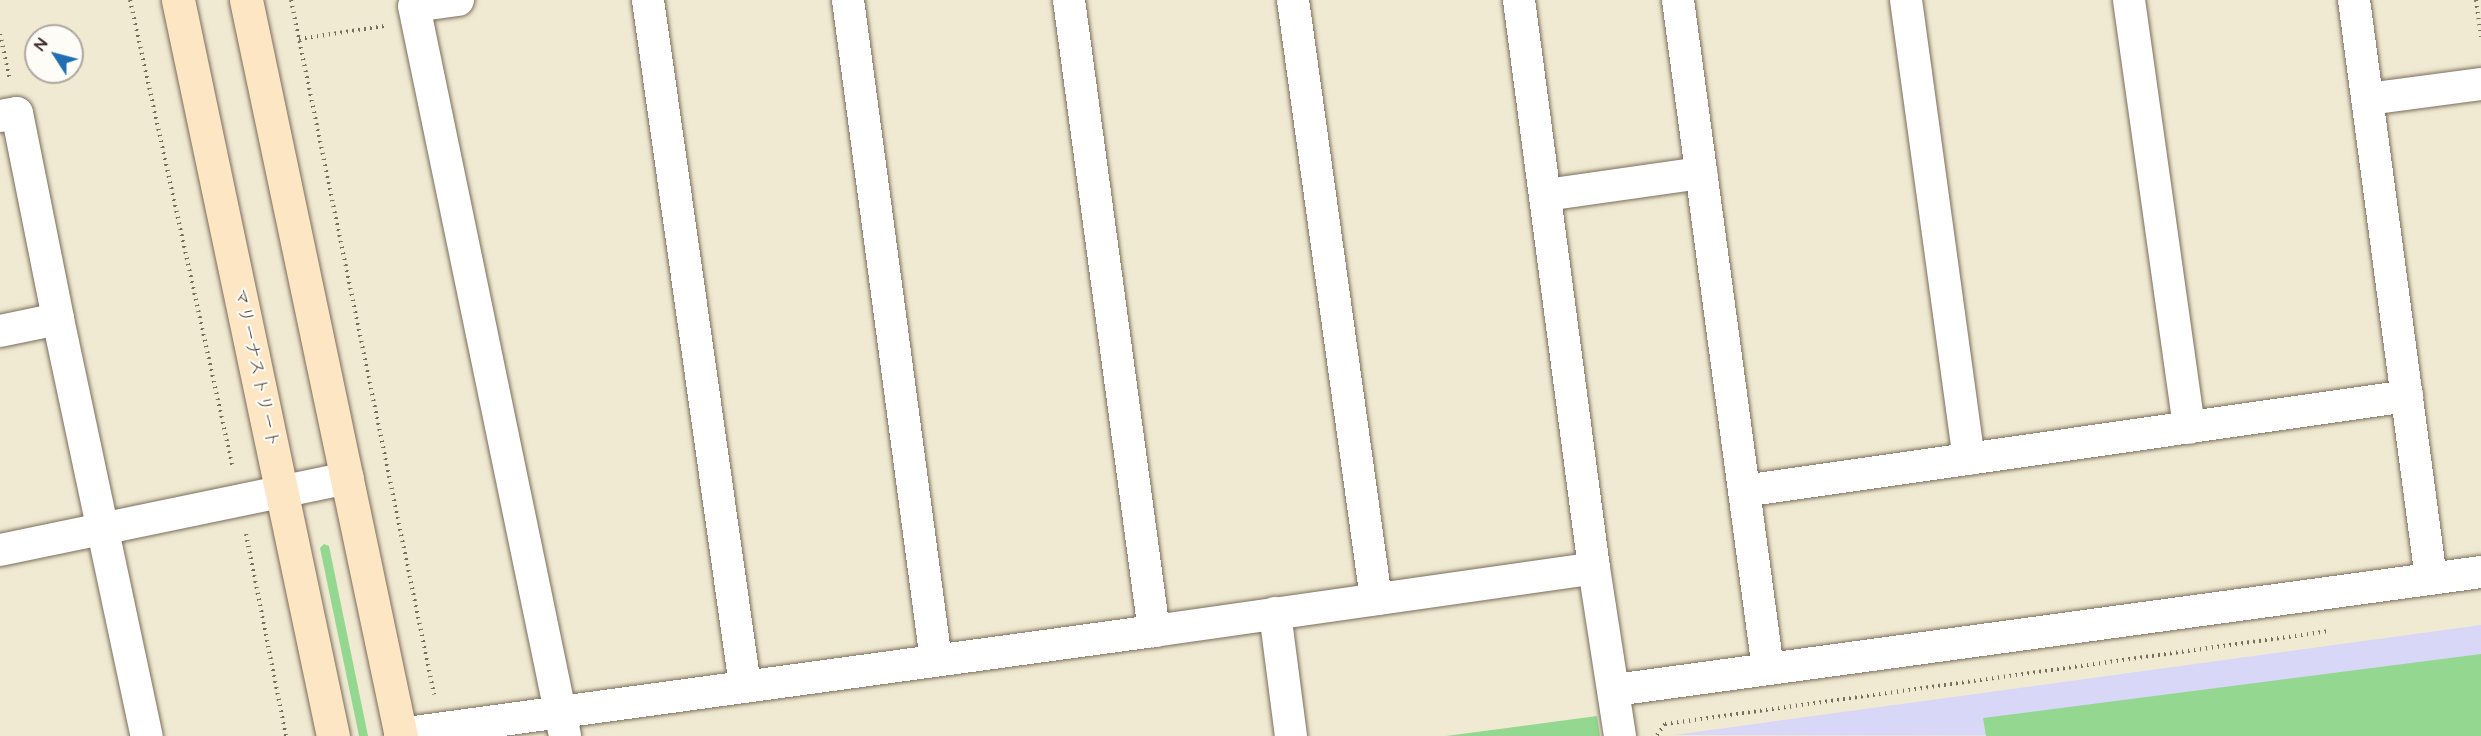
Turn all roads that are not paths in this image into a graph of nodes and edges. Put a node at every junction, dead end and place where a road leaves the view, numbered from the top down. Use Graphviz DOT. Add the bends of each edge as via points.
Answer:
graph roads {
  1 [pos="178,0"];
  2 [pos="246,0"];
  3 [pos="458,0"];
  4 [pos="648,0"];
  5 [pos="849,0"];
  6 [pos="1069,0"];
  7 [pos="1293,0"];
  8 [pos="1519,0"];
  9 [pos="1678,0"];
  10 [pos="1906,0"];
  11 [pos="2130,0"];
  12 [pos="2354,0"];
  13 [pos="2481,84"];
  14 [pos="2368,99"];
  15 [pos="9,114"];
  16 [pos="1701,172"];
  17 [pos="1546,195"];
  18 [pos="58,319"];
  19 [pos="0,331"];
  20 [pos="2408,396"];
  21 [pos="2189,428"];
  22 [pos="1969,459"];
  23 [pos="348,478"];
  24 [pos="1744,491"];
  25 [pos="282,492"];
  26 [pos="103,529"];
  27 [pos="0,550"];
  28 [pos="1594,568"];
  29 [pos="2481,572"];
  30 [pos="2431,579"];
  31 [pos="1376,599"];
  32 [pos="1275,613"];
  33 [pos="1154,631"];
  34 [pos="936,660"];
  35 [pos="1768,669"];
  36 [pos="745,686"];
  37 [pos="1615,690"];
  38 [pos="562,723"];
  39 [pos="401,735"];
  40 [pos="147,736"];
  41 [pos="333,736"];
  42 [pos="1291,736"];
  43 [pos="1620,736"];
  1 -- 25 [label="street, マリーナストリート"];
  2 -- 23 [label="street"];
  3 -- 38 [label="street" via="414,6"];
  4 -- 36 [label="street"];
  5 -- 34 [label="street"];
  6 -- 33 [label="street"];
  7 -- 31 [label="street"];
  8 -- 17 [label="street"];
  9 -- 16 [label="street"];
  10 -- 22 [label="street"];
  11 -- 21 [label="street"];
  12 -- 14 [label="street"];
  13 -- 14 [label="street"];
  14 -- 20 [label="street"];
  15 -- 18 [label="street"];
  16 -- 17 [label="street"];
  16 -- 24 [label="street"];
  17 -- 28 [label="street"];
  18 -- 19 [label="street"];
  18 -- 26 [label="street"];
  20 -- 21 [label="street"];
  20 -- 30 [label="street"];
  21 -- 22 [label="street"];
  22 -- 24 [label="street"];
  23 -- 25 [label="street"];
  23 -- 39 [label="street"];
  24 -- 35 [label="street"];
  25 -- 26 [label="street"];
  25 -- 41 [label="street, マリーナストリート"];
  26 -- 27 [label="street"];
  26 -- 40 [label="street"];
  28 -- 31 [label="street"];
  28 -- 37 [label="street"];
  29 -- 30 [label="street"];
  30 -- 35 [label="street"];
  31 -- 32 [label="street"];
  32 -- 33 [label="street"];
  32 -- 42 [label="street"];
  33 -- 34 [label="street"];
  34 -- 36 [label="street"];
  35 -- 37 [label="street"];
  36 -- 38 [label="street"];
  37 -- 43 [label="street"];
  38 -- 39 [label="street"];
}
